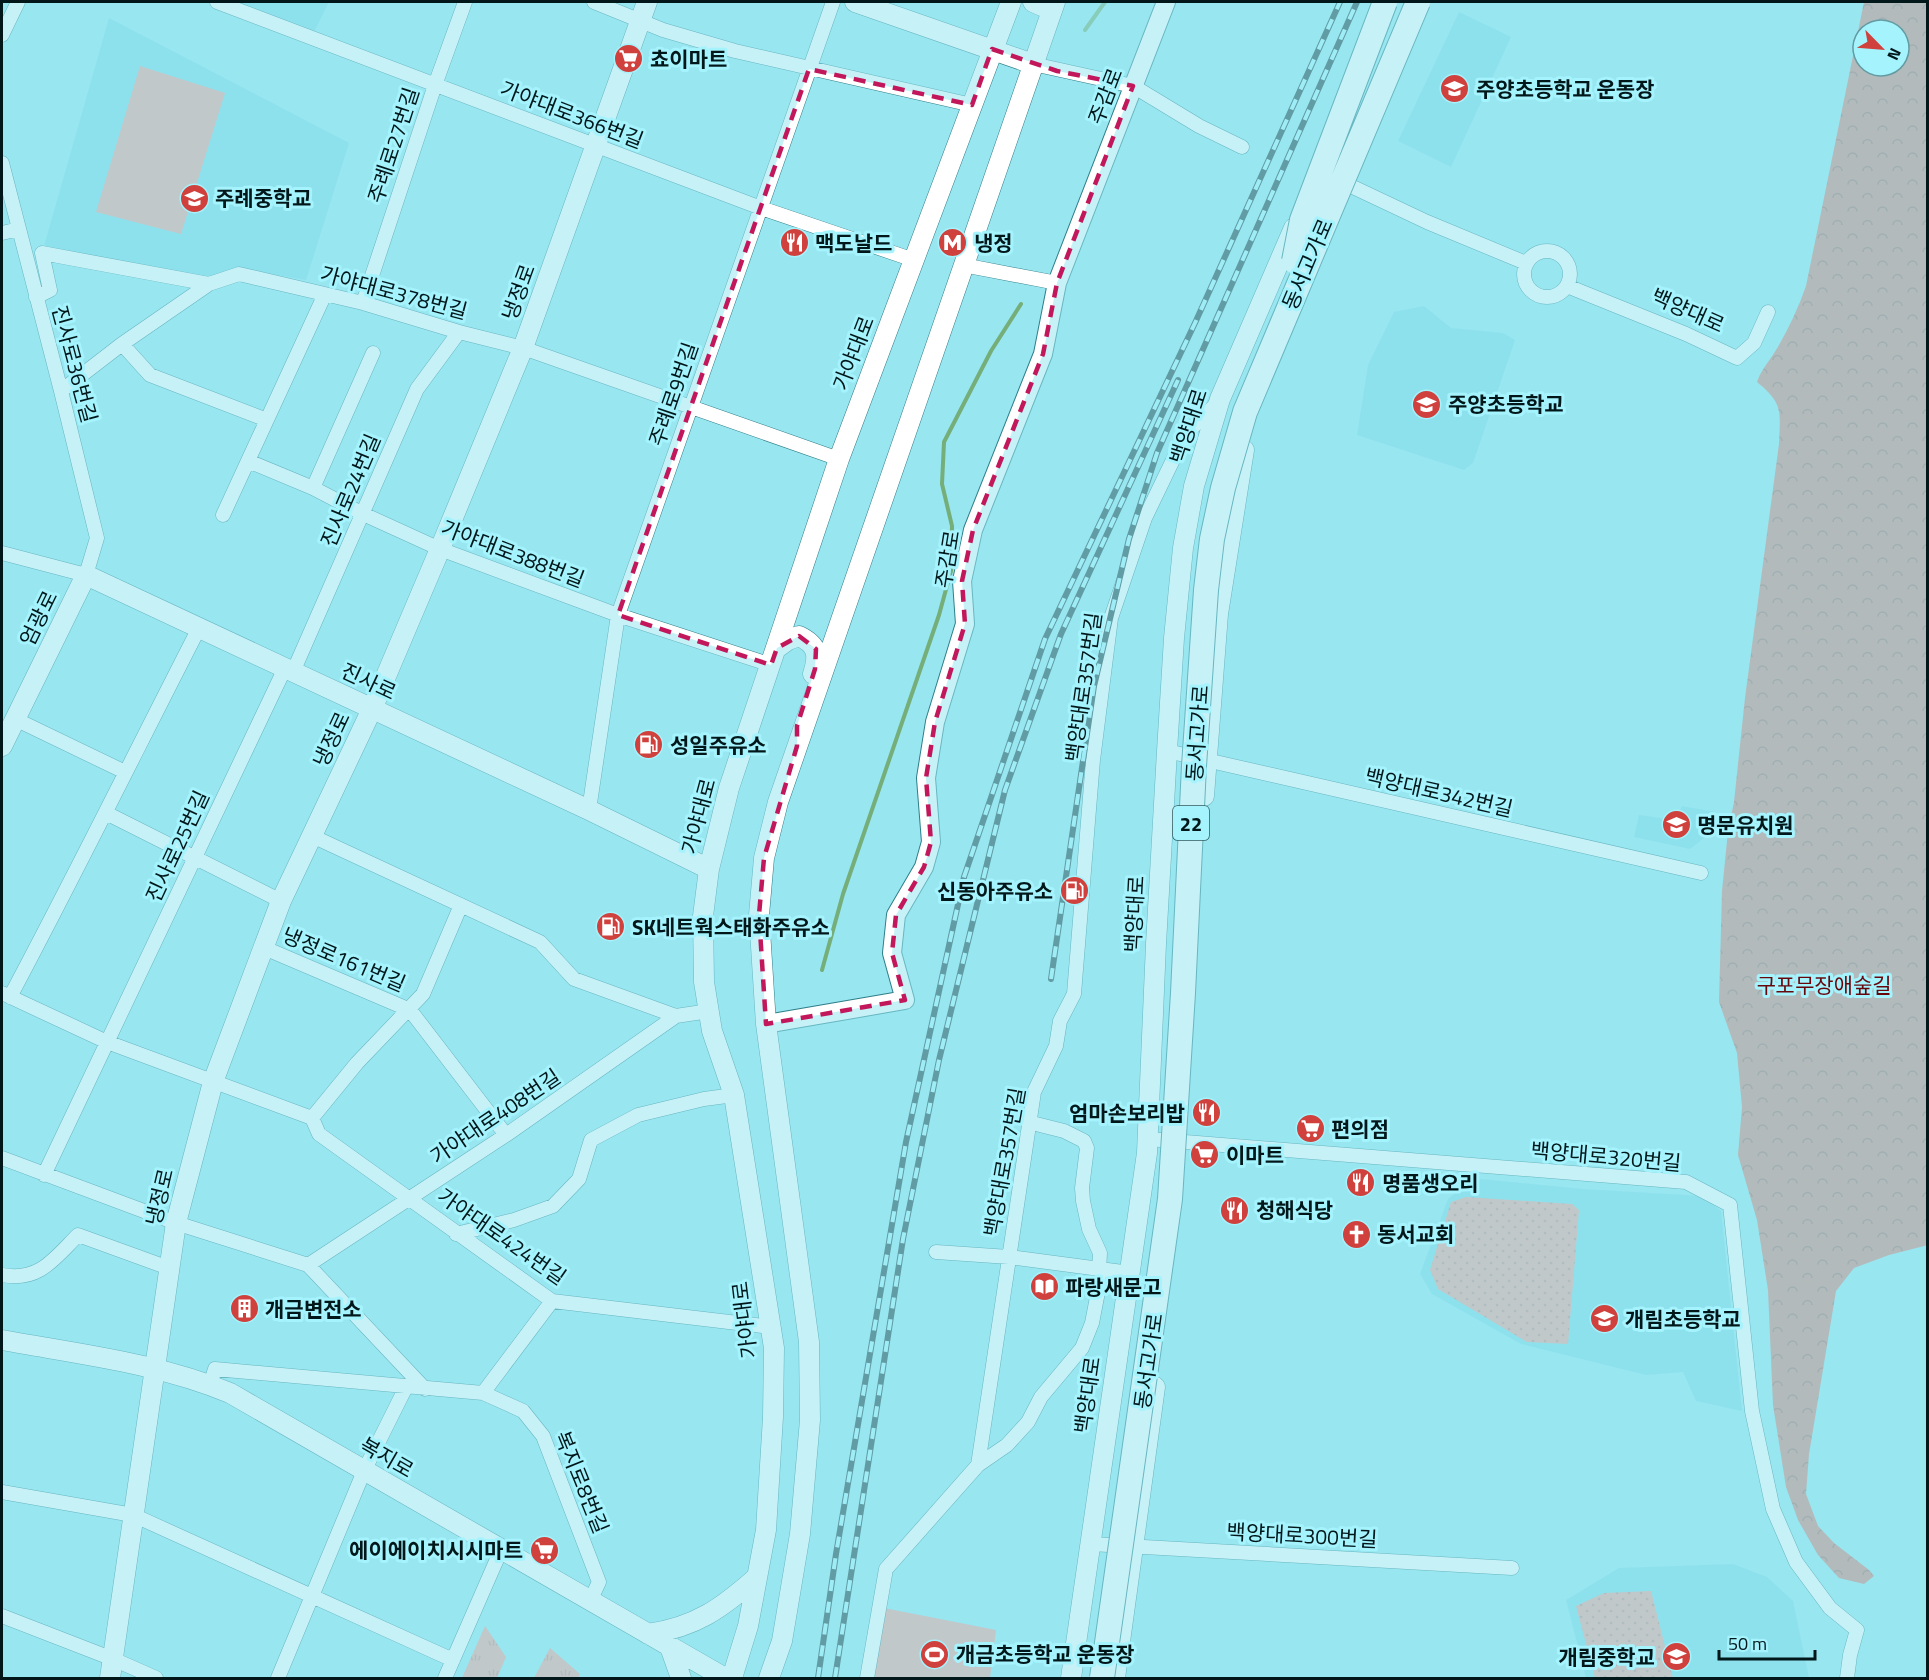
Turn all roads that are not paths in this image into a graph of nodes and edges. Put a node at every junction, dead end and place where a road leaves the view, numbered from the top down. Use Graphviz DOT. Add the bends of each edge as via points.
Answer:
graph roads {
  1 [pos="18,2"];
  2 [pos="217,2"];
  3 [pos="465,2"];
  4 [pos="594,2"];
  5 [pos="647,2"];
  6 [pos="833,2"];
  7 [pos="855,2"];
  8 [pos="1011,2"];
  9 [pos="1033,2"];
  10 [pos="1053,2"];
  11 [pos="1166,2"];
  12 [pos="1387,2"];
  13 [pos="1401,2"];
  14 [pos="1418,2"];
  15 [pos="1427,2"];
  16 [pos="1434,2"];
  17 [pos="640,21"];
  18 [pos="2,35"];
  19 [pos="992,50"];
  20 [pos="1033,64"];
  21 [pos="809,69"];
  22 [pos="435,85"];
  23 [pos="1133,86"];
  24 [pos="972,105"];
  25 [pos="1374,109"];
  26 [pos="596,146"];
  27 [pos="1242,147"];
  28 [pos="2,163"];
  29 [pos="1317,171"];
  30 [pos="1349,185"];
  31 [pos="761,208"];
  32 [pos="19,229"];
  33 [pos="2,233"];
  34 [pos="914,260"];
  35 [pos="1294,261"];
  36 [pos="1526,263"];
  37 [pos="963,265"];
  38 [pos="1057,283"];
  39 [pos="209,284"];
  40 [pos="1567,286"];
  41 [pos="325,294"];
  42 [pos="36,297"];
  43 [pos="363,303"];
  44 [pos="1768,312"];
  45 [pos="459,333"];
  46 [pos="122,344"];
  47 [pos="523,348"];
  48 [pos="374,353"];
  49 [pos="61,391"];
  50 [pos="1220,399"];
  51 [pos="690,408"];
  52 [pos="267,420"];
  53 [pos="838,459"];
  54 [pos="248,461"];
  55 [pos="313,488"];
  56 [pos="363,514"];
  57 [pos="224,515"];
  58 [pos="440,549"];
  59 [pos="2,553"];
  60 [pos="86,575"];
  61 [pos="618,615"];
  62 [pos="199,628"];
  63 [pos="774,657"];
  64 [pos="289,670"];
  65 [pos="372,709"];
  66 [pos="15,719"];
  67 [pos="797,746"];
  68 [pos="2,747"];
  69 [pos="1167,751"];
  70 [pos="1207,760"];
  71 [pos="125,772"];
  72 [pos="589,810"];
  73 [pos="106,813"];
  74 [pos="312,836"];
  75 [pos="194,857"];
  76 [pos="709,869"];
  77 [pos="1701,873"];
  78 [pos="281,901"];
  79 [pos="461,905"];
  80 [pos="262,947"];
  81 [pos="6,995"];
  82 [pos="410,1010"];
  83 [pos="709,1011"];
  84 [pos="676,1016"];
  85 [pos="766,1024"];
  86 [pos="107,1042"];
  87 [pos="213,1082"];
  88 [pos="734,1095"];
  89 [pos="312,1118"];
  90 [pos="1028,1122"];
  91 [pos="506,1135"];
  92 [pos="1148,1139"];
  93 [pos="1184,1143"];
  94 [pos="2,1158"];
  95 [pos="44,1175"];
  96 [pos="411,1198"];
  97 [pos="176,1223"];
  98 [pos="456,1234"];
  99 [pos="936,1252"];
  100 [pos="1009,1257"];
  101 [pos="308,1265"];
  102 [pos="169,1268"];
  103 [pos="1099,1268"];
  104 [pos="1130,1273"];
  105 [pos="2,1275"];
  106 [pos="552,1301"];
  107 [pos="771,1327"];
  108 [pos="2,1342"];
  109 [pos="154,1369"];
  110 [pos="210,1385"];
  111 [pos="406,1387"];
  112 [pos="425,1389"];
  113 [pos="483,1393"];
  114 [pos="978,1465"];
  115 [pos="364,1471"];
  116 [pos="2,1492"];
  117 [pos="133,1515"];
  118 [pos="1090,1544"];
  119 [pos="1134,1546"];
  120 [pos="501,1550"];
  121 [pos="1512,1568"];
  122 [pos="758,1577"];
  123 [pos="312,1597"];
  124 [pos="590,1601"];
  125 [pos="2,1616"];
  126 [pos="648,1634"];
  127 [pos="670,1647"];
  128 [pos="453,1660"];
  129 [pos="112,1669"];
  130 [pos="156,1678"];
  131 [pos="278,1678"];
  132 [pos="445,1678"];
  133 [pos="681,1678"];
  134 [pos="725,1678"];
  135 [pos="732,1678"];
  136 [pos="769,1678"];
  137 [pos="867,1678"];
  138 [pos="1071,1678"];
  139 [pos="1086,1678"];
  140 [pos="1102,1678"];
  141 [pos="1115,1678"];
  142 [pos="1847,1678"];
  1 -- 18 [label="street"];
  2 -- 22 [label="street, 가야대로366번길"];
  3 -- 22 [label="street, 주례로27번길"];
  4 -- 17 [label="street"];
  5 -- 17 [label="main road, 냉정로"];
  6 -- 21 [label="street, 주례로9번길"];
  7 -- 19 [label="main road"];
  8 -- 19 [label="main road, 가야대로"];
  9 -- 10 [label="main road" via="1042,6"];
  10 -- 20 [label="main road"];
  11 -- 23 [label="street, 주감로"];
  12 -- 29 [label="main road, 백양대로"];
  12 -- 35 [label="highway, bridge" via="1302,220"];
  13 -- 35 [label="highway, 동서고가로 / 22, bridge"];
  14 -- 25 [label="highway, 동서고가로 / 22, bridge"];
  15 -- 30 [label="main road"];
  16 -- 25 [label="highway, bridge" via="1410,58"];
  17 -- 21 [label="street"];
  17 -- 26 [label="main road, 냉정로"];
  19 -- 20 [label="main road"];
  19 -- 24 [label="main road, 가야대로"];
  20 -- 23 [label="street"];
  20 -- 37 [label="main road"];
  21 -- 24 [label="street"];
  21 -- 31 [label="street, 주례로9번길"];
  22 -- 26 [label="street, 가야대로366번길"];
  22 -- 43 [label="street, 주례로27번길"];
  23 -- 27 [label="street" via="1198,126"];
  23 -- 38 [label="street, 주감로"];
  24 -- 34 [label="main road, 가야대로"];
  25 -- 140 [label="highway, 동서고가로 / 22, bridge" via="1245,412 1212,539 1194,766 1170,1199"];
  26 -- 31 [label="street, 가야대로366번길"];
  26 -- 47 [label="main road, 냉정로"];
  28 -- 32 [label="street, 진사로36번길"];
  29 -- 30 [label="street"];
  29 -- 50 [label="main road, 백양대로"];
  30 -- 36 [label="street"];
  30 -- 70 [label="main road" via="1266,375 1245,443 1218,614"];
  31 -- 34 [label="street, 가야대로366번길"];
  31 -- 51 [label="street, 주례로9번길"];
  32 -- 33 [label="street"];
  32 -- 42 [label="street, 진사로36번길"];
  34 -- 53 [label="main road, 가야대로"];
  35 -- 139 [label="highway, 동서고가로 / 22" via="1232,405 1209,480 1197,541 1185,675 1155,1201"];
  36 -- 40 [label="street" via="1526,285 1536,295 1550,297"];
  36 -- 40 [label="street" via="1535,253 1555,252 1570,270"];
  37 -- 38 [label="street"];
  37 -- 67 [label="main road"];
  38 -- 85 [label="street, 주감로" via="1043,354 968,550 962,580 965,624 935,722 926,778 932,842 924,867 896,915 892,953 905,1000"];
  39 -- 41 [label="street, 가야대로378번길" via="239,274"];
  39 -- 42 [label="street, 가야대로378번길" via="42,253 50,290"];
  39 -- 46 [label="street, 가야대로378번길"];
  40 -- 44 [label="street, 백양대로" via="1737,358 1754,343"];
  41 -- 43 [label="street, 가야대로378번길"];
  41 -- 52 [label="street"];
  42 -- 49 [label="street, 진사로36번길"];
  43 -- 45 [label="street, 가야대로378번길"];
  45 -- 47 [label="street, 가야대로378번길"];
  45 -- 56 [label="street, 진사로24번길" via="417,389"];
  46 -- 49 [label="street, 가야대로378번길"];
  46 -- 52 [label="street" via="150,375"];
  47 -- 51 [label="street, 가야대로378번길"];
  47 -- 58 [label="main road, 냉정로"];
  48 -- 55 [label="street"];
  49 -- 60 [label="street, 진사로36번길" via="97,538"];
  50 -- 69 [label="main road, 백양대로" via="1194,486 1183,548"];
  50 -- 90 [label="street, 백양대로357번길" via="1185,435 1145,518 1111,618 1093,760 1074,993 1060,1021 1056,1047 1034,1092"];
  51 -- 53 [label="street, 가야대로378번길"];
  51 -- 61 [label="street, 주례로9번길"];
  52 -- 54 [label="street"];
  53 -- 63 [label="main road, 가야대로"];
  54 -- 55 [label="street, 가야대로388번길"];
  54 -- 57 [label="street"];
  55 -- 56 [label="street, 가야대로388번길"];
  56 -- 58 [label="street, 가야대로388번길"];
  56 -- 64 [label="street, 진사로24번길"];
  58 -- 61 [label="street, 가야대로388번길"];
  58 -- 65 [label="main road, 냉정로"];
  59 -- 60 [label="street, 진사로"];
  60 -- 62 [label="main road, 진사로"];
  60 -- 66 [label="main road, 엄광로"];
  61 -- 63 [label="street, 가야대로388번길"];
  61 -- 72 [label="street, 주례로9번길"];
  62 -- 64 [label="main road, 진사로"];
  62 -- 71 [label="street"];
  63 -- 67 [label="main road" via="788,640 799,636 816,649 815,669 797,726"];
  63 -- 76 [label="main road, 가야대로" via="729,788"];
  64 -- 65 [label="main road, 진사로"];
  64 -- 75 [label="street, 진사로25번길"];
  65 -- 72 [label="main road, 진사로"];
  65 -- 74 [label="main road, 냉정로"];
  66 -- 68 [label="main road, 엄광로"];
  66 -- 71 [label="street"];
  67 -- 85 [label="main road" via="764,858 759,915"];
  69 -- 70 [label="street, 백양대로342번길"];
  69 -- 92 [label="main road, 백양대로"];
  70 -- 77 [label="street, 백양대로342번길"];
  70 -- 93 [label="main road"];
  71 -- 73 [label="street"];
  72 -- 76 [label="main road, 진사로"];
  73 -- 75 [label="street"];
  73 -- 81 [label="street"];
  74 -- 78 [label="main road, 냉정로"];
  74 -- 79 [label="street"];
  75 -- 78 [label="street"];
  75 -- 86 [label="street, 진사로25번길"];
  76 -- 83 [label="main road, 가야대로" via="702,915"];
  78 -- 80 [label="main road, 냉정로"];
  79 -- 82 [label="street" via="423,994"];
  79 -- 84 [label="street" via="540,942 574,979"];
  80 -- 82 [label="street, 냉정로161번길"];
  80 -- 87 [label="main road, 냉정로"];
  81 -- 86 [label="street"];
  82 -- 89 [label="street, 냉정로161번길" via="357,1063"];
  82 -- 91 [label="street, 냉정로161번길"];
  83 -- 84 [label="street, 가야대로408번길"];
  83 -- 88 [label="main road, 가야대로"];
  84 -- 91 [label="street, 가야대로408번길"];
  85 -- 136 [label="main road" via="808,1342 810,1420 800,1534 782,1641"];
  86 -- 87 [label="street"];
  86 -- 95 [label="street"];
  87 -- 89 [label="street"];
  87 -- 97 [label="main road, 냉정로"];
  88 -- 98 [label="street" via="638,1115 591,1140 579,1179 553,1206"];
  88 -- 107 [label="main road, 가야대로"];
  89 -- 96 [label="street, 가야대로424번길" via="319,1134"];
  90 -- 100 [label="street, 백양대로357번길"];
  90 -- 103 [label="street" via="1064,1131 1084,1141 1087,1148 1083,1201 1100,1253"];
  91 -- 96 [label="street, 가야대로408번길"];
  92 -- 93 [label="street, 백양대로320번길"];
  92 -- 104 [label="main road, 백양대로"];
  93 -- 119 [label="main road"];
  93 -- 142 [label="street, 백양대로320번길" via="1686,1182 1730,1205 1752,1412 1773,1509 1796,1562 1830,1608 1857,1629"];
  94 -- 95 [label="street"];
  95 -- 97 [label="street"];
  96 -- 98 [label="street, 가야대로424번길"];
  96 -- 101 [label="street, 가야대로408번길"];
  97 -- 101 [label="street"];
  97 -- 102 [label="main road, 냉정로"];
  98 -- 106 [label="street, 가야대로424번길"];
  99 -- 100 [label="street"];
  100 -- 103 [label="street"];
  100 -- 114 [label="street, 백양대로357번길"];
  101 -- 112 [label="street"];
  102 -- 105 [label="street" via="78,1235 45,1268 18,1278"];
  102 -- 109 [label="main road, 냉정로"];
  103 -- 104 [label="street"];
  103 -- 114 [label="street" via="1092,1323 1083,1348 1041,1397 1028,1422 1007,1445"];
  104 -- 118 [label="main road, 백양대로"];
  106 -- 107 [label="street, 가야대로424번길"];
  106 -- 113 [label="street"];
  107 -- 122 [label="main road, 가야대로" via="773,1417 766,1530"];
  108 -- 109 [label="main road, 복지로"];
  109 -- 110 [label="main road, 복지로"];
  109 -- 117 [label="main road, 냉정로"];
  110 -- 111 [label="street, 복지로8번길" via="214,1368"];
  110 -- 115 [label="main road, 복지로"];
  111 -- 112 [label="street, 복지로8번길"];
  111 -- 115 [label="street"];
  112 -- 113 [label="street, 복지로8번길"];
  113 -- 124 [label="street, 복지로8번길" via="523,1411 543,1436 598,1582"];
  114 -- 137 [label="street" via="886,1569"];
  115 -- 120 [label="main road, 복지로"];
  115 -- 123 [label="street"];
  116 -- 117 [label="street"];
  117 -- 123 [label="street"];
  117 -- 129 [label="main road, 냉정로"];
  118 -- 119 [label="street, 백양대로300번길"];
  118 -- 138 [label="main road, 백양대로"];
  119 -- 121 [label="street, 백양대로300번길"];
  119 -- 141 [label="main road"];
  120 -- 124 [label="main road, 복지로"];
  120 -- 128 [label="street"];
  122 -- 126 [label="main road" via="713,1612 674,1630"];
  122 -- 135 [label="main road, 가야대로"];
  123 -- 128 [label="street"];
  123 -- 131 [label="street"];
  124 -- 126 [label="main road, 복지로"];
  125 -- 129 [label="street"];
  126 -- 127 [label="main road, 복지로"];
  127 -- 133 [label="main road"];
  127 -- 134 [label="main road, 복지로"];
  128 -- 132 [label="street"];
  129 -- 130 [label="street"];
}
